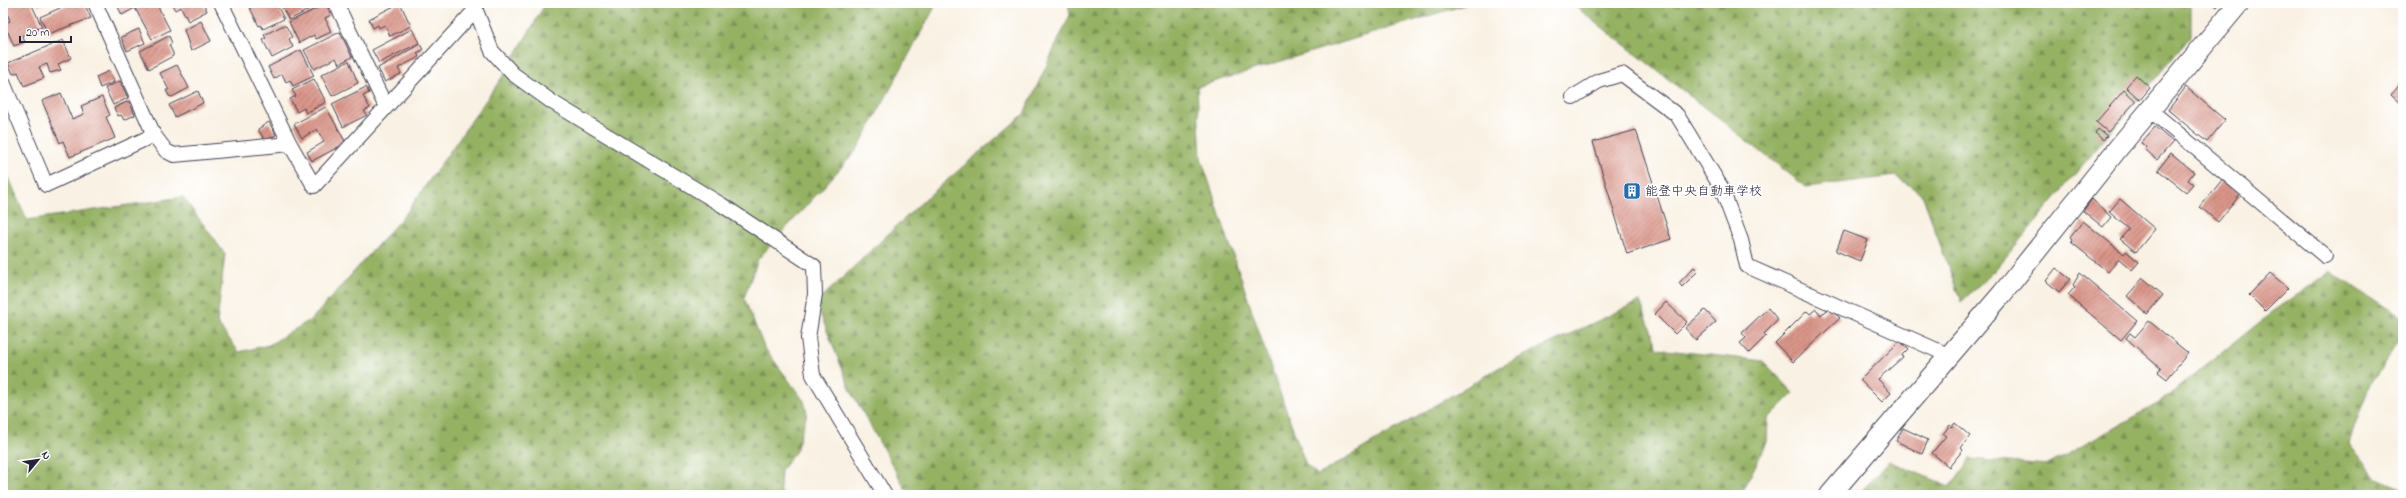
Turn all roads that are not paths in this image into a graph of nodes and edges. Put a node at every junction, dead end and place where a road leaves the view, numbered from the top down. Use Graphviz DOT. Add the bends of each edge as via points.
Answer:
graph roads {
  1 [pos="95,3"];
  2 [pos="221,3"];
  3 [pos="336,3"];
  4 [pos="2239,3"];
  5 [pos="474,6"];
  6 [pos="3,82"];
  7 [pos="1573,97"];
  8 [pos="386,107"];
  9 [pos="2150,110"];
  10 [pos="154,135"];
  11 [pos="290,144"];
  12 [pos="2325,256"];
  13 [pos="1950,356"];
  14 [pos="885,495"];
  15 [pos="1830,495"];
  1 -- 10 [label="street"];
  2 -- 11 [label="street"];
  3 -- 8 [label="street"];
  4 -- 9 [label="street"];
  5 -- 8 [label="street"];
  5 -- 14 [label="street" via="492,51 513,74 552,102 722,204 814,266 815,294 808,338 813,375"];
  6 -- 10 [label="street" via="46,185"];
  7 -- 13 [label="street" via="1599,81 1622,74 1677,115 1721,187 1741,240 1747,266"];
  8 -- 11 [label="street" via="314,186"];
  9 -- 12 [label="street"];
  9 -- 13 [label="street"];
  10 -- 11 [label="street" via="166,151 174,155"];
  13 -- 15 [label="street"];
}
